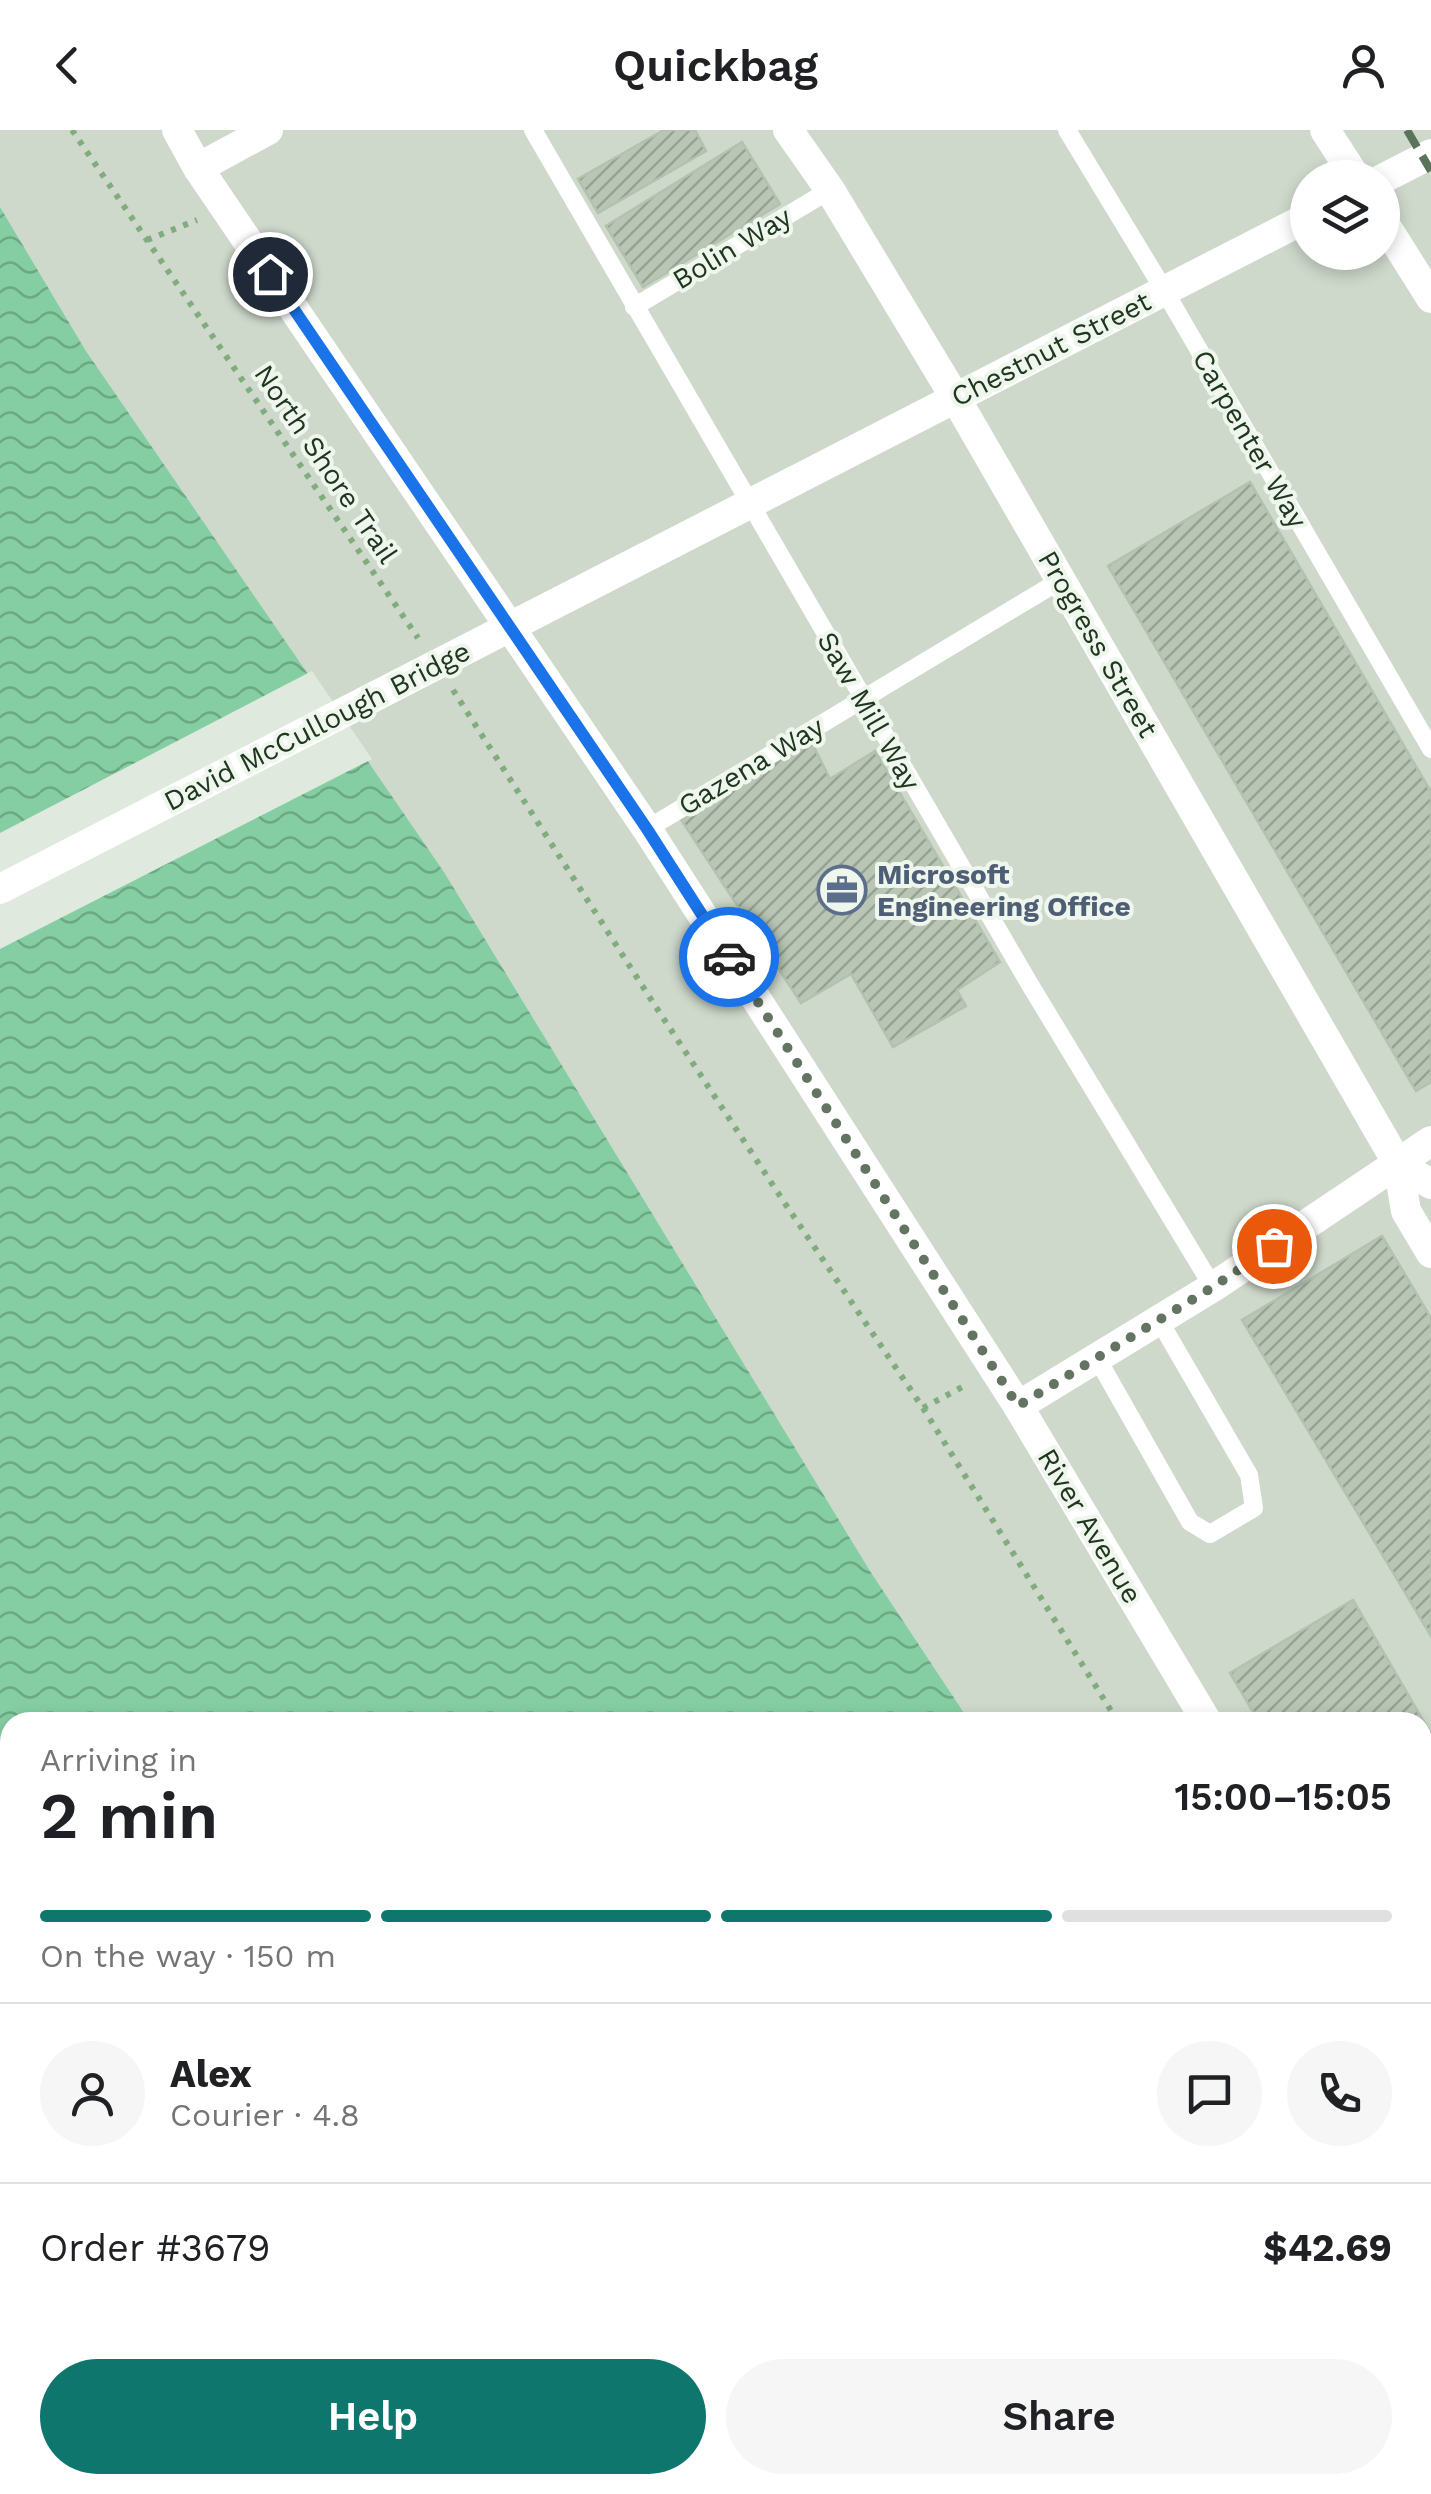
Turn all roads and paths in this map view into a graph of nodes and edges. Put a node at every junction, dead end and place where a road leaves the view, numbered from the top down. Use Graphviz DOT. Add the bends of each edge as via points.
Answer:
graph roads {
  1 [pos="72,130"];
  2 [pos="177,130"];
  3 [pos="268,130"];
  4 [pos="533,130"];
  5 [pos="788,130"];
  6 [pos="1067,130"];
  7 [pos="1326,130"];
  8 [pos="1431,154"];
  9 [pos="1345,160"];
  10 [pos="198,168"];
  11 [pos="1400,170"];
  12 [pos="830,190"];
  13 [pos="226,208"];
  14 [pos="1290,226"];
  15 [pos="147,240"];
  16 [pos="1400,249"];
  17 [pos="1164,290"];
  18 [pos="1431,298"];
  19 [pos="634,306"];
  20 [pos="956,399"];
  21 [pos="794,480"];
  22 [pos="1061,580"];
  23 [pos="420,642"];
  24 [pos="453,690"];
  25 [pos="862,698"];
  26 [pos="1431,749"];
  27 [pos="647,829"];
  28 [pos="0,889"];
  29 [pos="1431,1141"];
  30 [pos="1398,1164"];
  31 [pos="1431,1184"];
  32 [pos="1431,1253"];
  33 [pos="1213,1287"];
  34 [pos="1159,1320"];
  35 [pos="1097,1358"];
  36 [pos="995,1370"];
  37 [pos="1018,1406"];
  38 [pos="923,1408"];
  39 [pos="1112,1712"];
  40 [pos="1201,1712"];
  1 -- 15 [label="path, North Shore Trail"];
  2 -- 10 [label="street, River Avenue"];
  3 -- 10 [label="street"];
  4 -- 19 [label="lane, Saw Mill Way"];
  5 -- 12 [label="street, Progress Street"];
  6 -- 17 [label="lane, Carpenter Way"];
  7 -- 9 [label="street"];
  8 -- 11 [label="street"];
  10 -- 13 [label="street, River Avenue"];
  12 -- 19 [label="lane, Bolin Way"];
  12 -- 20 [label="street, Progress Street"];
  13 -- 15 [label="path"];
  13 -- 27 [label="street, River Avenue"];
  14 -- 17 [label="street, Chestnut Street"];
  15 -- 23 [label="path, North Shore Trail"];
  16 -- 18 [label="street"];
  17 -- 20 [label="street, Chestnut Street"];
  17 -- 26 [label="lane, Carpenter Way"];
  19 -- 25 [label="lane, Saw Mill Way"];
  20 -- 21 [label="street, Chestnut Street"];
  20 -- 22 [label="street, Progress Street"];
  21 -- 28 [label="street, David McCullough Bridge, bridge"];
  22 -- 25 [label="lane, Gazena Way"];
  22 -- 30 [label="street, Progress Street"];
  24 -- 38 [label="path"];
  25 -- 27 [label="lane, Gazena Way"];
  25 -- 33 [label="lane, Saw Mill Way"];
  27 -- 36 [label="street, River Avenue"];
  29 -- 30 [label="street"];
  30 -- 31 [label="street, Progress Street"];
  30 -- 32 [label="street, Progress Street" via="1406,1211"];
  30 -- 33 [label="street"];
  33 -- 34 [label="street"];
  34 -- 35 [label="street"];
  34 -- 35 [label="lane" via="1249,1475 1254,1508 1210,1534 1190,1522"];
  35 -- 37 [label="street"];
  36 -- 37 [label="street, River Avenue"];
  36 -- 38 [label="path"];
  37 -- 40 [label="street, River Avenue"];
  38 -- 39 [label="path"];
}
